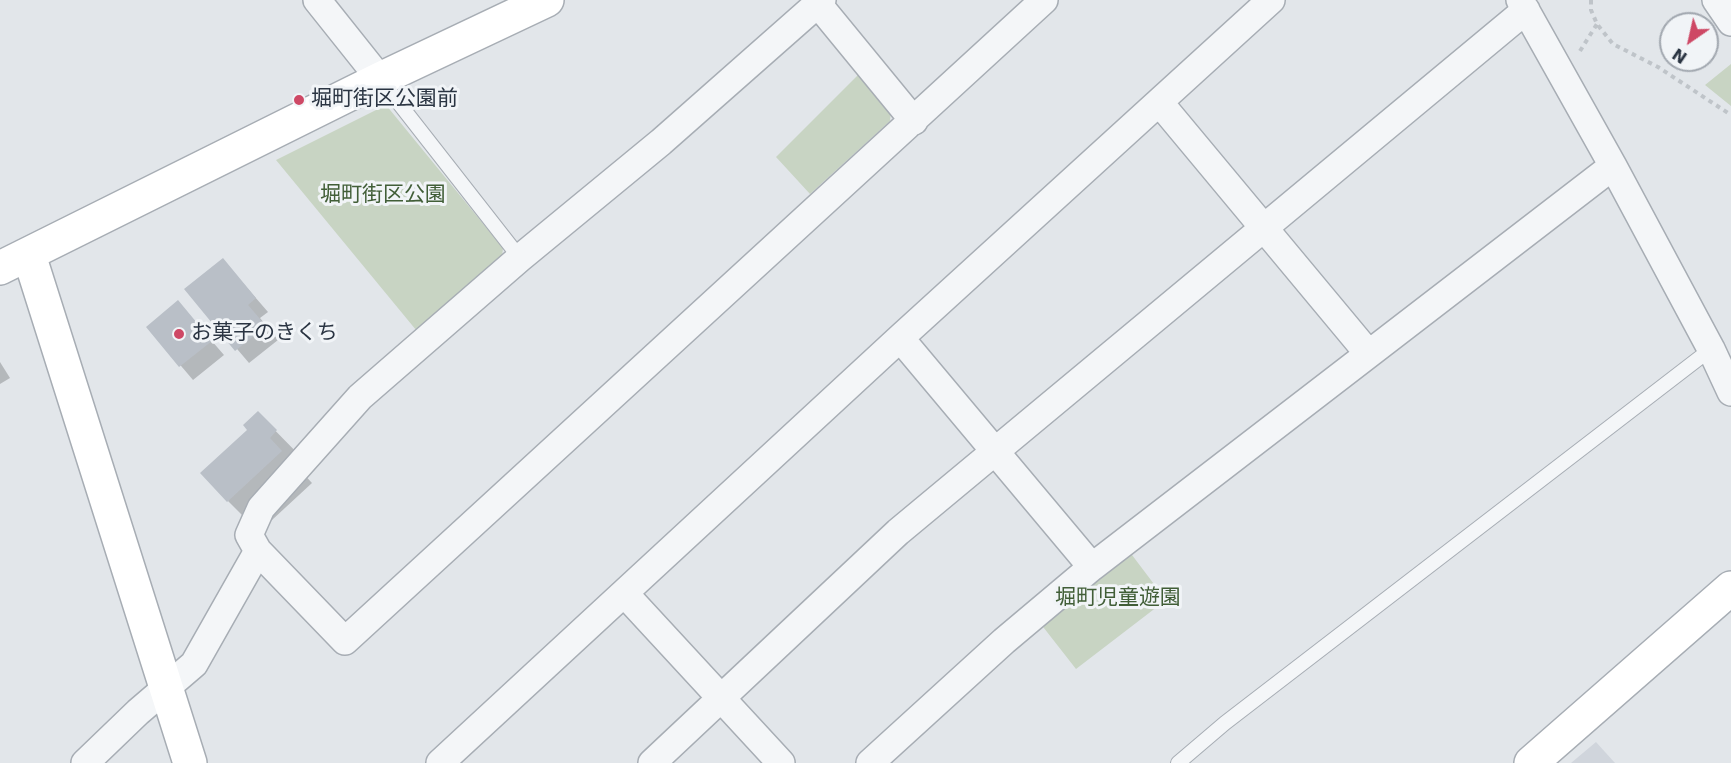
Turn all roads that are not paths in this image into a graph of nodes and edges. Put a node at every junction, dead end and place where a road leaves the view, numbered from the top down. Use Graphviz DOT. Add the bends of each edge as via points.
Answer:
graph roads {
  1 [pos="547,0"];
  2 [pos="1044,0"];
  3 [pos="1271,0"];
  4 [pos="1716,0"];
  5 [pos="820,2"];
  6 [pos="327,3"];
  7 [pos="1523,5"];
  8 [pos="1731,22"];
  9 [pos="380,79"];
  10 [pos="1159,102"];
  11 [pos="914,121"];
  12 [pos="1612,166"];
  13 [pos="1264,226"];
  14 [pos="520,258"];
  15 [pos="14,262"];
  16 [pos="900,338"];
  17 [pos="1710,349"];
  18 [pos="1368,353"];
  19 [pos="1731,392"];
  20 [pos="995,452"];
  21 [pos="258,551"];
  22 [pos="1092,567"];
  23 [pos="1731,588"];
  24 [pos="624,592"];
  25 [pos="165,688"];
  26 [pos="720,699"];
  27 [pos="85,763"];
  28 [pos="190,763"];
  29 [pos="440,763"];
  30 [pos="652,763"];
  31 [pos="781,763"];
  32 [pos="870,763"];
  33 [pos="1178,763"];
  34 [pos="1531,763"];
  1 -- 9 [label="street"];
  2 -- 11 [label="street"];
  3 -- 10 [label="street"];
  4 -- 8 [label="street"];
  5 -- 11 [label="street"];
  5 -- 14 [label="street" via="661,142"];
  6 -- 9 [label="street"];
  7 -- 12 [label="street"];
  7 -- 13 [label="street"];
  9 -- 14 [label="lane"];
  9 -- 15 [label="street"];
  10 -- 13 [label="street"];
  10 -- 16 [label="street"];
  11 -- 21 [label="street" via="345,641"];
  12 -- 17 [label="street"];
  12 -- 18 [label="street"];
  13 -- 18 [label="street"];
  13 -- 20 [label="street"];
  14 -- 21 [label="street" via="360,397 261,508 249,536"];
  15 -- 25 [label="street"];
  16 -- 20 [label="street"];
  16 -- 24 [label="street"];
  17 -- 19 [label="street"];
  17 -- 33 [label="lane"];
  18 -- 22 [label="street"];
  20 -- 22 [label="street"];
  20 -- 26 [label="street" via="898,532"];
  21 -- 25 [label="street" via="194,664"];
  22 -- 32 [label="street"];
  23 -- 34 [label="street"];
  24 -- 26 [label="street"];
  24 -- 29 [label="street"];
  25 -- 27 [label="street"];
  25 -- 28 [label="street"];
  26 -- 30 [label="street"];
  26 -- 31 [label="street"];
}
